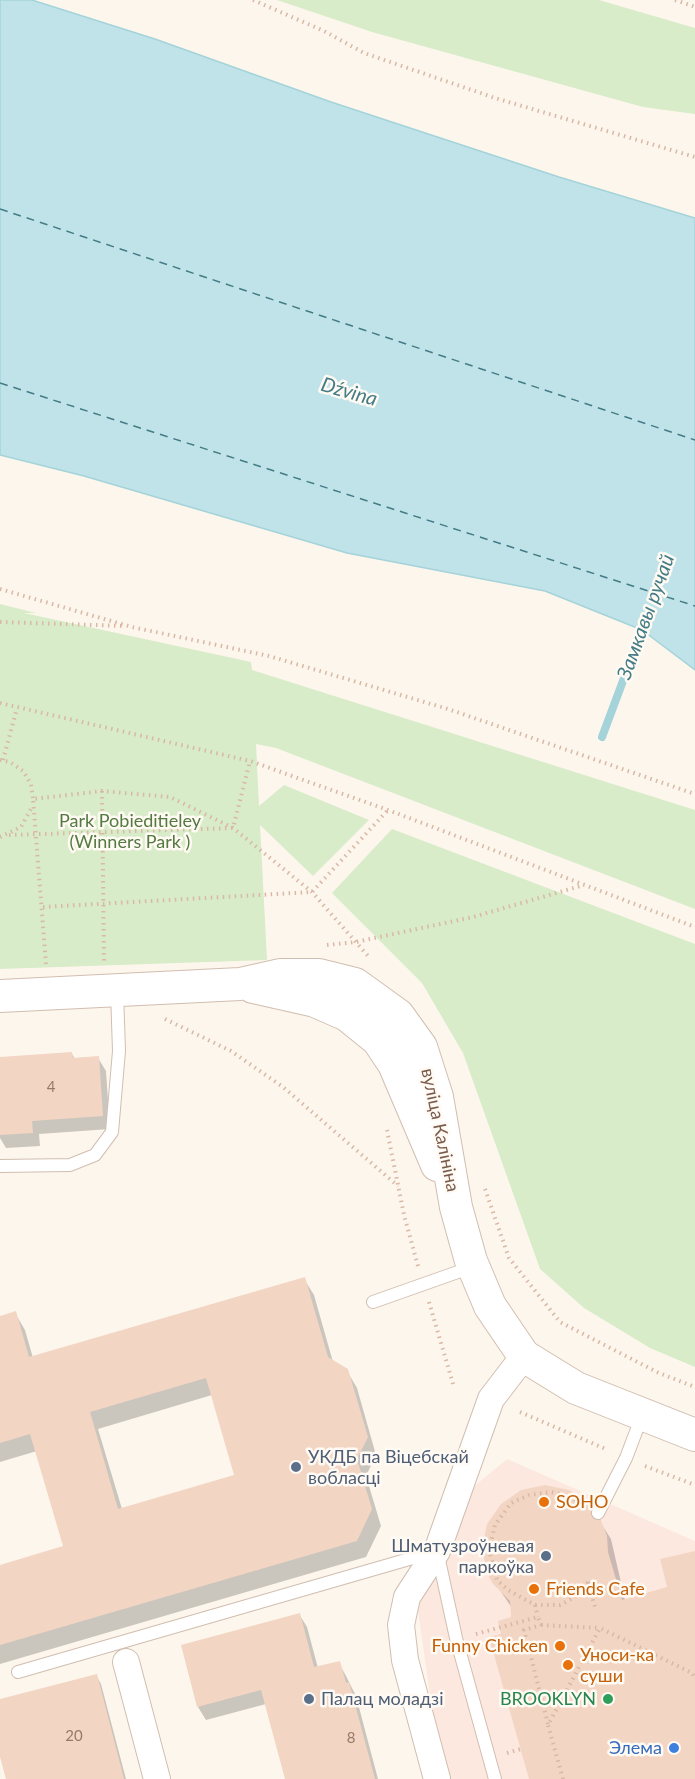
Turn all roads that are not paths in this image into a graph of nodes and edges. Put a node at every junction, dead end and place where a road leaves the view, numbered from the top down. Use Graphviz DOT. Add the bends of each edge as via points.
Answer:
graph roads {
  1 [pos="111,976"];
  2 [pos="0,996"];
  3 [pos="0,1166"];
  4 [pos="473,1266"];
  5 [pos="373,1302"];
  6 [pos="524,1356"];
  7 [pos="642,1416"];
  8 [pos="695,1435"];
  9 [pos="598,1513"];
  10 [pos="437,1551"];
  11 [pos="126,1662"];
  12 [pos="18,1672"];
  13 [pos="157,1779"];
  14 [pos="437,1779"];
  15 [pos="495,1779"];
  1 -- 2 [label="street, вуліца Калініна"];
  1 -- 3 [label="lane" via="119,1051 112,1131 95,1155 70,1165"];
  1 -- 4 [label="street, вуліца Калініна" via="240,984 315,1001 347,1015 378,1040 394,1064 456,1207"];
  4 -- 5 [label="lane"];
  4 -- 6 [label="street, вуліца Калініна" via="490,1306"];
  6 -- 7 [label="street, вуліца Калініна" via="576,1388"];
  6 -- 10 [label="street" via="491,1399"];
  7 -- 8 [label="street, вуліца Калініна"];
  7 -- 9 [label="lane"];
  10 -- 12 [label="lane"];
  10 -- 14 [label="street" via="407,1597 401,1625 405,1660"];
  10 -- 15 [label="lane" via="456,1638"];
  11 -- 13 [label="street"];
}
